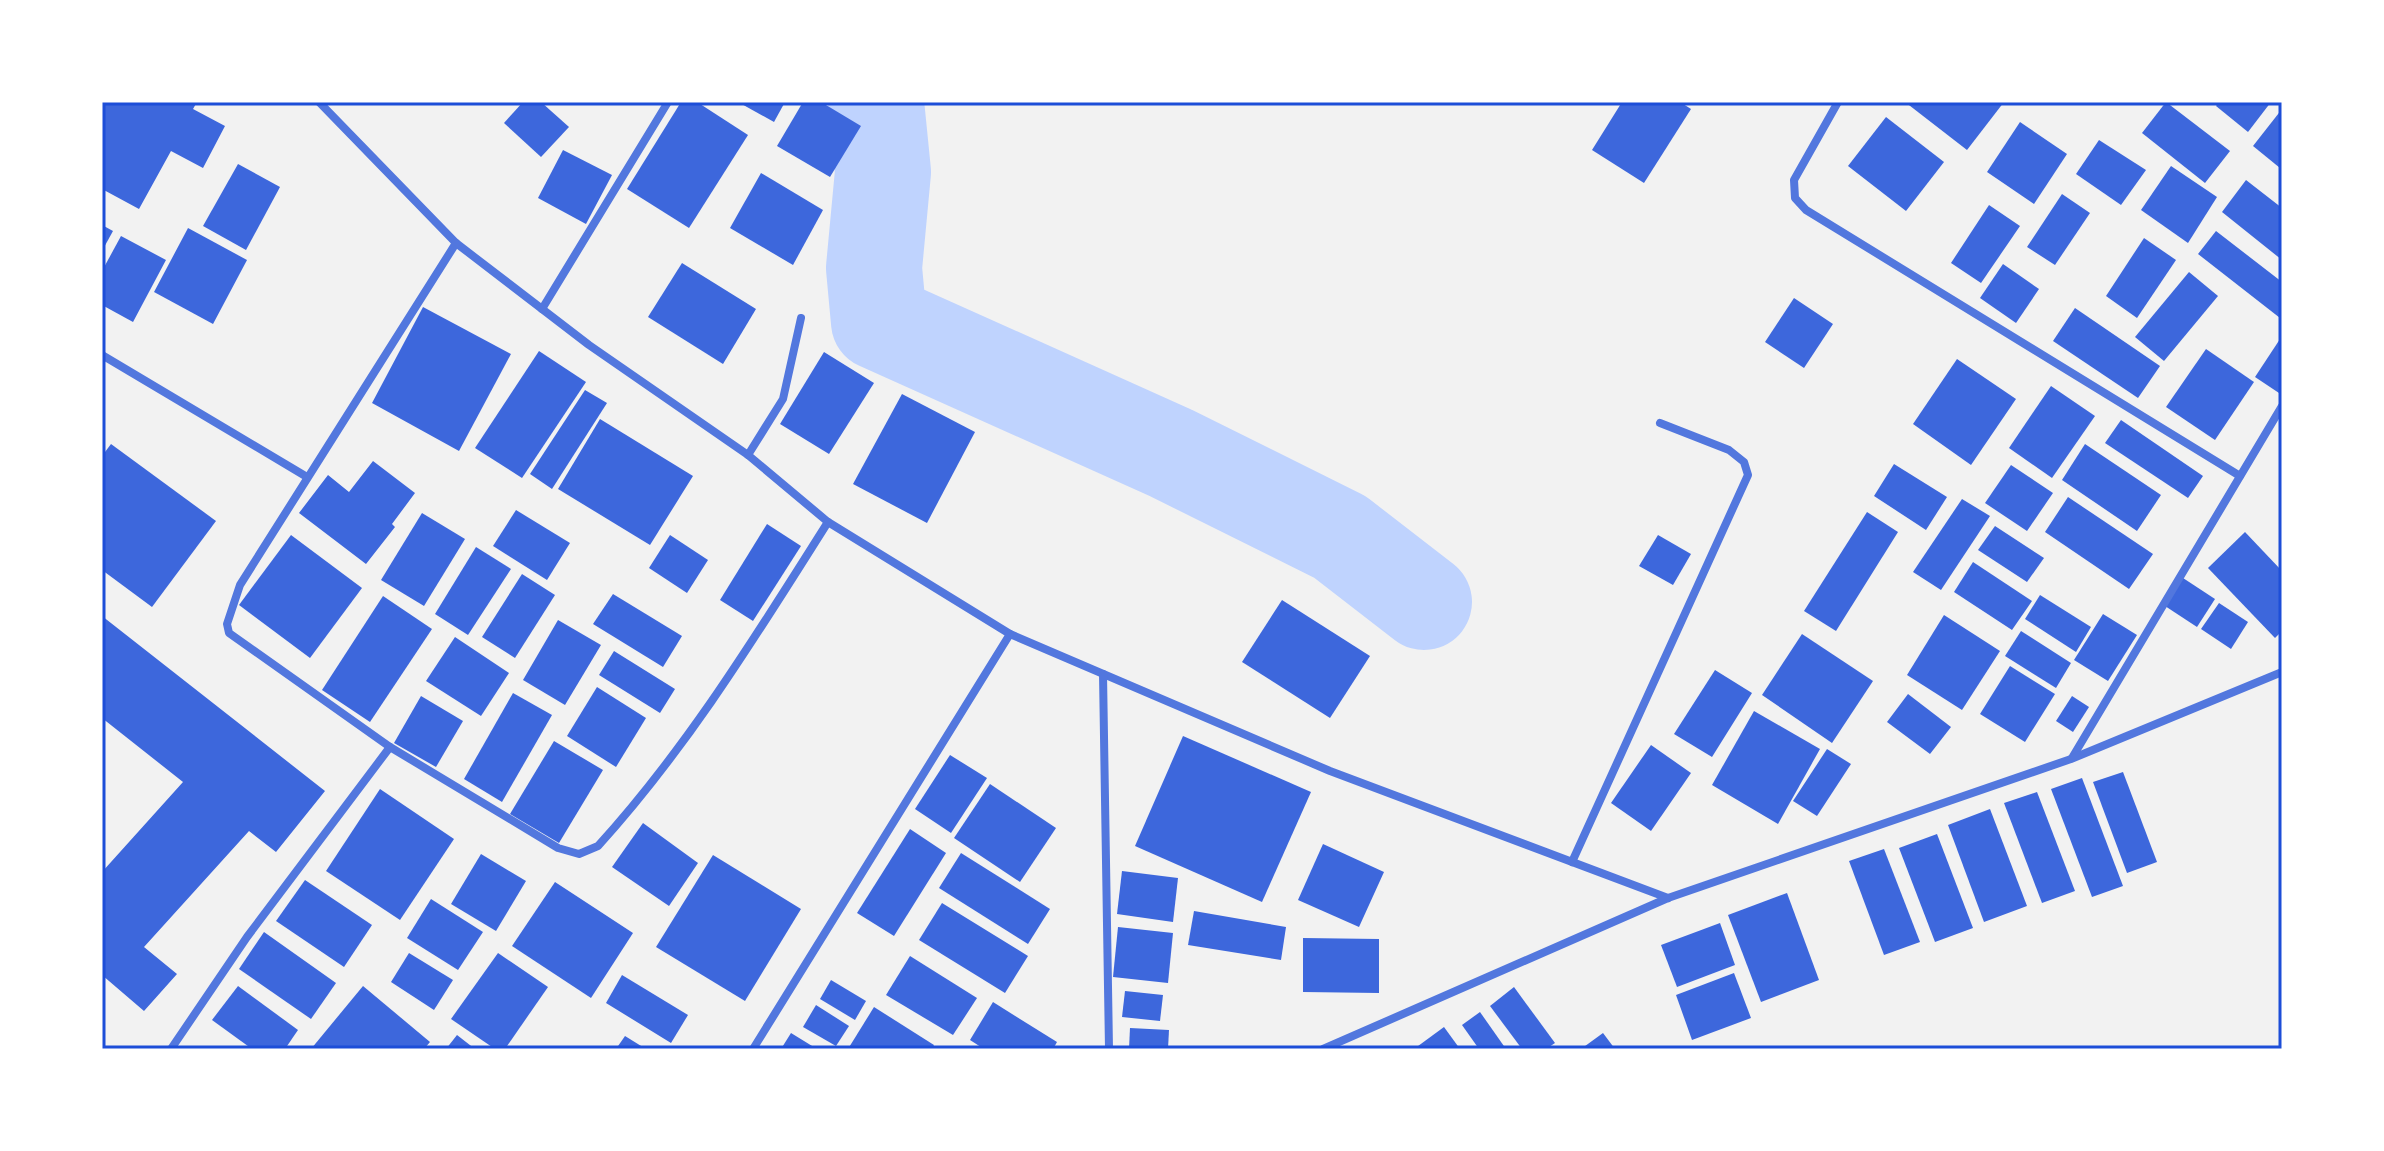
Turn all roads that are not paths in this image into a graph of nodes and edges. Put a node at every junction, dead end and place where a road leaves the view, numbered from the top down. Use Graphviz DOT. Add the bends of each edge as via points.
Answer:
graph roads {
  1 [pos="319,102"];
  2 [pos="668,102"];
  3 [pos="1838,102"];
  4 [pos="456,243"];
  5 [pos="542,309"];
  6 [pos="801,318"];
  7 [pos="102,355"];
  8 [pos="2282,406"];
  9 [pos="1660,423"];
  10 [pos="748,455"];
  11 [pos="2240,476"];
  12 [pos="307,477"];
  13 [pos="828,522"];
  14 [pos="1010,634"];
  15 [pos="2282,672"];
  16 [pos="1103,674"];
  17 [pos="390,747"];
  18 [pos="2071,759"];
  19 [pos="1572,862"];
  20 [pos="1668,898"];
  21 [pos="171,1049"];
  22 [pos="753,1049"];
  23 [pos="1109,1049"];
  24 [pos="1323,1049"];
  1 -- 4 [label="street"];
  2 -- 5 [label="street"];
  3 -- 11 [label="street" via="1794,180 1795,198 1806,210"];
  4 -- 5 [label="street"];
  4 -- 12 [label="street"];
  5 -- 10 [label="street"];
  6 -- 10 [label="street" via="783,399"];
  7 -- 12 [label="street"];
  8 -- 11 [label="street"];
  9 -- 19 [label="street" via="1729,450 1744,462 1748,475"];
  10 -- 13 [label="street"];
  11 -- 18 [label="street"];
  12 -- 17 [label="street" via="240,585 229,633"];
  13 -- 14 [label="street"];
  13 -- 17 [label="street" via="723,688 598,846 579,854 558,848"];
  14 -- 16 [label="street"];
  14 -- 22 [label="street"];
  15 -- 18 [label="street"];
  16 -- 19 [label="street" via="1330,771"];
  16 -- 23 [label="street"];
  17 -- 21 [label="street" via="247,937"];
  18 -- 20 [label="street"];
  19 -- 20 [label="street"];
  20 -- 24 [label="street"];
}
